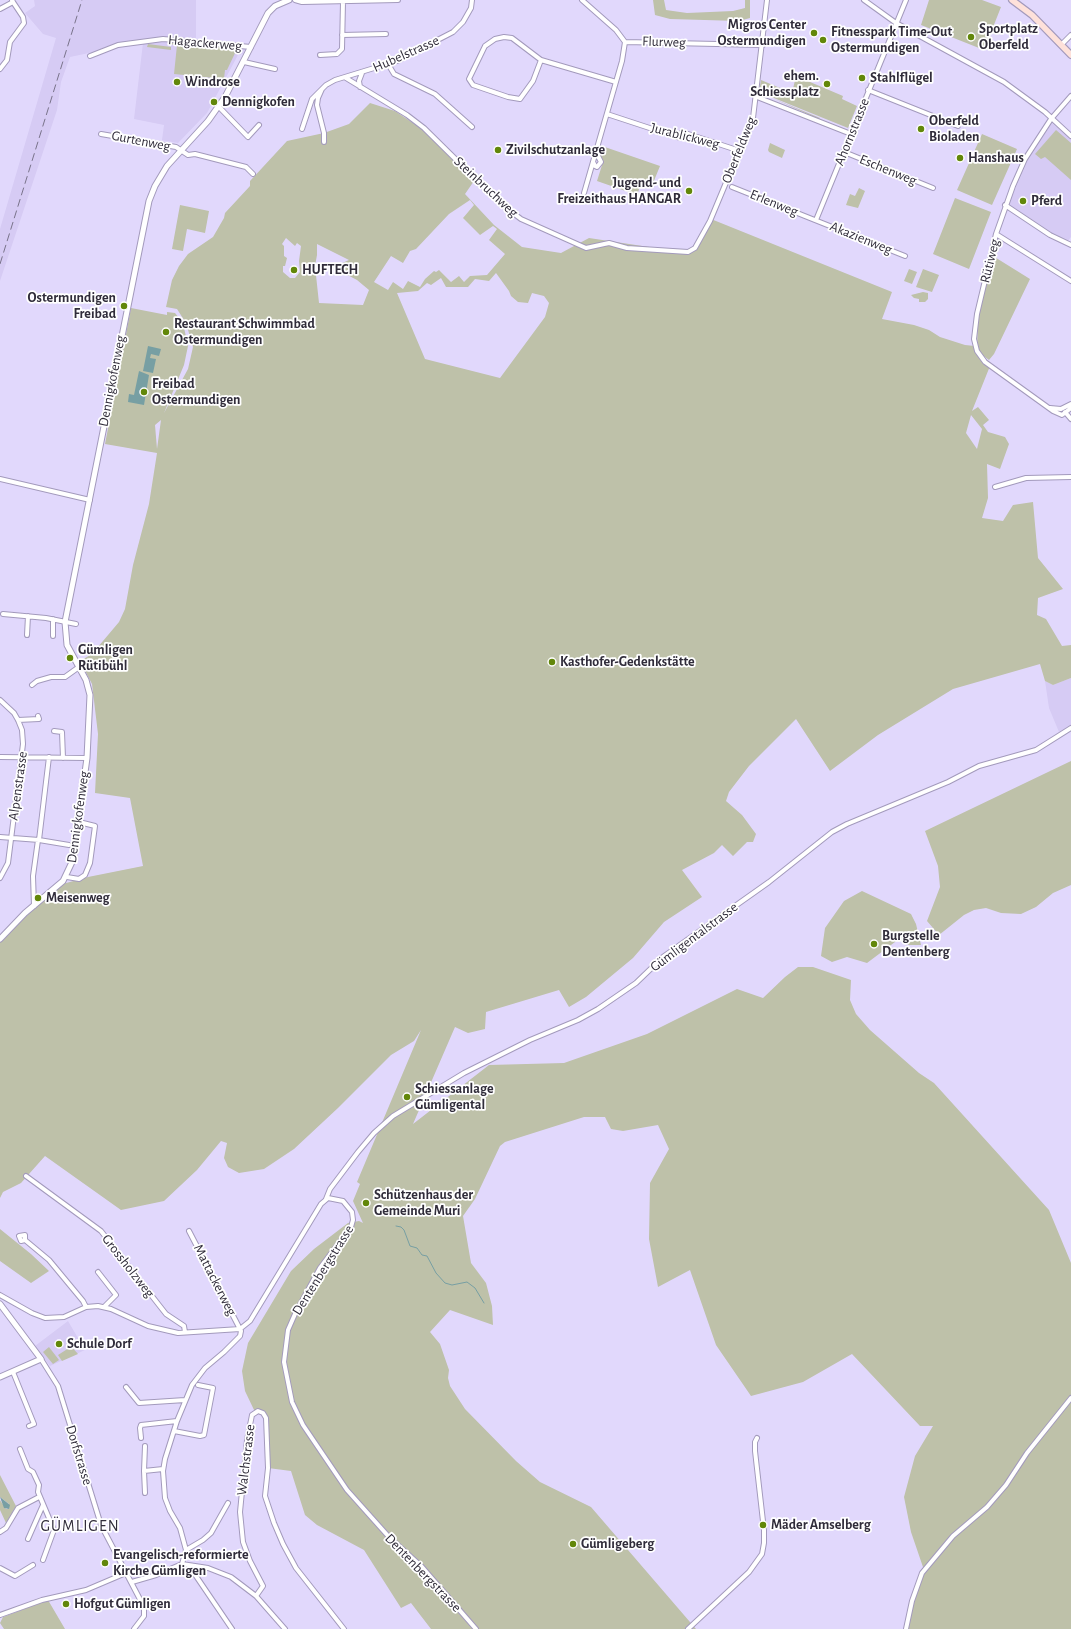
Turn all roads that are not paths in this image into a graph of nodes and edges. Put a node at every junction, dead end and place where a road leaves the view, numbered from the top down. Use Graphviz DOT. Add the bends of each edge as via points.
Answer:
graph roads {
  1 [pos="289,0"];
  2 [pos="295,0"];
  3 [pos="398,0"];
  4 [pos="472,0"];
  5 [pos="582,0"];
  6 [pos="768,0"];
  7 [pos="864,0"];
  8 [pos="906,0"];
  9 [pos="1012,0"];
  10 [pos="13,1"];
  11 [pos="343,2"];
  12 [pos="0,9"];
  13 [pos="896,23"];
  14 [pos="342,34"];
  15 [pos="386,34"];
  16 [pos="1071,35"];
  17 [pos="625,42"];
  18 [pos="763,45"];
  19 [pos="1061,45"];
  20 [pos="251,47"];
  21 [pos="320,55"];
  22 [pos="1071,55"];
  23 [pos="90,56"];
  24 [pos="541,60"];
  25 [pos="244,62"];
  26 [pos="388,64"];
  27 [pos="0,69"];
  28 [pos="275,69"];
  29 [pos="362,73"];
  30 [pos="346,78"];
  31 [pos="616,82"];
  32 [pos="360,87"];
  33 [pos="322,89"];
  34 [pos="868,90"];
  35 [pos="1071,96"];
  36 [pos="757,97"];
  37 [pos="219,107"];
  38 [pos="606,114"];
  39 [pos="1051,119"];
  40 [pos="259,125"];
  41 [pos="958,126"];
  42 [pos="472,127"];
  43 [pos="302,129"];
  44 [pos="101,134"];
  45 [pos="851,134"];
  46 [pos="1071,136"];
  47 [pos="324,142"];
  48 [pos="182,150"];
  49 [pos="740,151"];
  50 [pos="596,152"];
  51 [pos="844,152"];
  52 [pos="593,162"];
  53 [pos="253,174"];
  54 [pos="732,187"];
  55 [pos="933,188"];
  56 [pos="584,193"];
  57 [pos="1005,206"];
  58 [pos="816,220"];
  59 [pos="996,234"];
  60 [pos="1071,245"];
  61 [pos="697,246"];
  62 [pos="905,256"];
  63 [pos="1071,281"];
  64 [pos="1071,404"];
  65 [pos="1050,408"];
  66 [pos="1063,408"];
  67 [pos="1071,408"];
  68 [pos="1066,413"];
  69 [pos="1071,419"];
  70 [pos="1071,477"];
  71 [pos="0,479"];
  72 [pos="995,487"];
  73 [pos="90,500"];
  74 [pos="3,614"];
  75 [pos="28,616"];
  76 [pos="53,619"];
  77 [pos="65,622"];
  78 [pos="76,624"];
  79 [pos="27,635"];
  80 [pos="53,636"];
  81 [pos="79,667"];
  82 [pos="32,685"];
  83 [pos="0,700"];
  84 [pos="38,716"];
  85 [pos="18,720"];
  86 [pos="1071,728"];
  87 [pos="54,731"];
  88 [pos="0,757"];
  89 [pos="21,757"];
  90 [pos="48,757"];
  91 [pos="64,758"];
  92 [pos="87,758"];
  93 [pos="79,822"];
  94 [pos="0,837"];
  95 [pos="11,838"];
  96 [pos="39,840"];
  97 [pos="69,845"];
  98 [pos="67,877"];
  99 [pos="0,878"];
  100 [pos="34,906"];
  101 [pos="0,939"];
  102 [pos="26,1176"];
  103 [pos="326,1199"];
  104 [pos="189,1231"];
  105 [pos="25,1240"];
  106 [pos="98,1272"];
  107 [pos="0,1295"];
  108 [pos="0,1304"];
  109 [pos="86,1307"];
  110 [pos="104,1307"];
  111 [pos="240,1329"];
  112 [pos="185,1332"];
  113 [pos="41,1359"];
  114 [pos="13,1372"];
  115 [pos="0,1377"];
  116 [pos="198,1385"];
  117 [pos="126,1387"];
  118 [pos="1071,1398"];
  119 [pos="185,1400"];
  120 [pos="177,1421"];
  121 [pos="29,1426"];
  122 [pos="174,1432"];
  123 [pos="141,1438"];
  124 [pos="757,1438"];
  125 [pos="145,1446"];
  126 [pos="20,1449"];
  127 [pos="163,1469"];
  128 [pos="144,1471"];
  129 [pos="145,1493"];
  130 [pos="39,1497"];
  131 [pos="228,1503"];
  132 [pos="43,1505"];
  133 [pos="0,1532"];
  134 [pos="28,1539"];
  135 [pos="186,1550"];
  136 [pos="43,1560"];
  137 [pos="182,1564"];
  138 [pos="33,1565"];
  139 [pos="193,1566"];
  140 [pos="0,1568"];
  141 [pos="126,1573"];
  142 [pos="132,1582"];
  143 [pos="256,1596"];
  144 [pos="0,1615"];
  145 [pos="134,1629"];
  146 [pos="232,1629"];
  147 [pos="285,1629"];
  148 [pos="344,1629"];
  149 [pos="476,1629"];
  150 [pos="688,1629"];
  151 [pos="906,1629"];
  1 -- 20 [label="street, Dennigkofenweg" via="275,6 268,13"];
  2 -- 11 [label="street"];
  3 -- 11 [label="street"];
  4 -- 26 [label="street, Hubelstrasse" via="468,13 457,30"];
  5 -- 17 [label="street, Flurweg" via="616,30"];
  6 -- 18 [label="street, Oberfeldweg"];
  7 -- 13 [label="street"];
  8 -- 13 [label="street, Ahornstrasse"];
  9 -- 19 [label="main road" via="1032,15"];
  10 -- 12 [label="street"];
  10 -- 27 [label="street" via="24,23 10,42 7,60"];
  11 -- 14 [label="street"];
  13 -- 34 [label="street, Ahornstrasse"];
  13 -- 39 [label="street" via="993,75 1017,90"];
  14 -- 15 [label="street"];
  14 -- 21 [label="street" via="340,52"];
  16 -- 19 [label="street"];
  17 -- 18 [label="street, Flurweg"];
  17 -- 31 [label="street"];
  18 -- 36 [label="street, Oberfeldweg"];
  19 -- 22 [label="main road"];
  20 -- 23 [label="street, Hagackerweg" via="163,39 118,46"];
  20 -- 25 [label="street, Dennigkofenweg"];
  24 -- 24 [label="street" via="533,81 520,99 473,85 469,78 485,46 495,39 512,38"];
  24 -- 31 [label="street"];
  25 -- 28 [label="street"];
  25 -- 37 [label="street, Dennigkofenweg"];
  26 -- 29 [label="street, Hubelstrasse"];
  26 -- 42 [label="street" via="394,74 436,94"];
  29 -- 30 [label="street, Hubelstrasse"];
  29 -- 32 [label="street" via="358,81"];
  30 -- 32 [label="street, Steinbruchweg"];
  30 -- 33 [label="street, Hubelstrasse" via="331,82"];
  31 -- 38 [label="street"];
  32 -- 61 [label="street, Steinbruchweg" via="424,128 501,204 521,219 546,231 586,248 609,243 627,248 684,252 691,251"];
  33 -- 43 [label="street, Hubelstrasse" via="316,92 312,99"];
  33 -- 47 [label="street" via="317,102"];
  34 -- 41 [label="street"];
  34 -- 45 [label="street, Ahornstrasse"];
  35 -- 39 [label="street, Rütiweg"];
  36 -- 45 [label="street"];
  36 -- 49 [label="street, Oberfeldweg" via="753,118"];
  37 -- 40 [label="street" via="248,137"];
  37 -- 48 [label="street, Dennigkofenweg"];
  38 -- 49 [label="street, Jurablickweg" via="680,138 682,132"];
  38 -- 50 [label="street"];
  39 -- 46 [label="street"];
  39 -- 57 [label="street, Rütiweg" via="1026,159"];
  44 -- 48 [label="street, Gurtenweg"];
  45 -- 51 [label="street, Ahornstrasse"];
  48 -- 53 [label="street" via="188,155 195,154 246,167"];
  48 -- 73 [label="street, Dennigkofenweg" via="161,175 149,201"];
  49 -- 61 [label="street, Oberfeldweg"];
  50 -- 52 [label="street"];
  50 -- 52 [label="street" via="601,162 597,167"];
  51 -- 55 [label="street, Eschenweg"];
  51 -- 58 [label="street, Ahornstrasse"];
  52 -- 56 [label="street"];
  54 -- 58 [label="street, Erlenweg"];
  57 -- 59 [label="street, Rütiweg"];
  57 -- 60 [label="street" via="1050,235"];
  58 -- 62 [label="street, Akazienweg"];
  59 -- 63 [label="street"];
  59 -- 65 [label="street, Rütiweg" via="974,332 975,346 985,362"];
  64 -- 66 [label="street"];
  65 -- 66 [label="street"];
  65 -- 68 [label="street, Rütiweg" via="1059,414"];
  66 -- 68 [label="street"];
  67 -- 68 [label="street"];
  68 -- 69 [label="street"];
  70 -- 72 [label="street" via="1026,478"];
  71 -- 73 [label="street"];
  73 -- 77 [label="street, Dennigkofenweg"];
  74 -- 75 [label="street"];
  75 -- 76 [label="street"];
  75 -- 79 [label="street"];
  76 -- 77 [label="street"];
  76 -- 80 [label="street"];
  77 -- 78 [label="street"];
  77 -- 81 [label="street, Dennigkofenweg" via="67,645"];
  81 -- 82 [label="street" via="65,677 51,677 36,681"];
  81 -- 92 [label="street, Dennigkofenweg" via="90,695"];
  83 -- 85 [label="street, Alpenstrasse"];
  84 -- 85 [label="street" via="39,719"];
  85 -- 89 [label="street, Alpenstrasse" via="23,735"];
  86 -- 103 [label="street, Gümligentalstrasse" via="1036,750 978,766 948,782 832,832 769,882 663,956 636,983 611,1001 578,1020 530,1040 464,1073 393,1116 358,1152 330,1189"];
  87 -- 91 [label="street" via="62,732"];
  88 -- 89 [label="street"];
  89 -- 90 [label="street"];
  89 -- 95 [label="street, Alpenstrasse"];
  90 -- 91 [label="street"];
  90 -- 96 [label="street"];
  91 -- 92 [label="street"];
  92 -- 93 [label="street, Dennigkofenweg"];
  93 -- 98 [label="street, Dennigkofenweg" via="73,860"];
  93 -- 98 [label="street" via="95,826 90,863 88,871 79,878"];
  94 -- 95 [label="street"];
  95 -- 96 [label="street"];
  95 -- 99 [label="street, Alpenstrasse" via="8,863"];
  96 -- 97 [label="street"];
  96 -- 100 [label="street" via="33,876"];
  98 -- 100 [label="street, Dennigkofenweg"];
  100 -- 101 [label="street, Dennigkofenweg"];
  102 -- 112 [label="street, Grossholzweg" via="101,1231 166,1314 184,1326"];
  103 -- 111 [label="street" via="316,1211 250,1320"];
  103 -- 149 [label="street, Dentenbergstrasse" via="338,1199 347,1204 352,1212 353,1222 350,1230 320,1268 288,1330 284,1362 294,1408 355,1500 389,1537 422,1567"];
  104 -- 111 [label="street, Mattackerweg"];
  105 -- 109 [label="street" via="49,1260"];
  106 -- 110 [label="street" via="116,1295"];
  107 -- 109 [label="street" via="45,1318 64,1317"];
  108 -- 113 [label="street, Dorfstrasse"];
  109 -- 110 [label="street"];
  110 -- 112 [label="street" via="148,1326 178,1333"];
  111 -- 112 [label="street"];
  111 -- 119 [label="street" via="240,1336 205,1368 192,1385"];
  113 -- 114 [label="street"];
  113 -- 141 [label="street, Dorfstrasse" via="58,1386 96,1511"];
  114 -- 115 [label="street"];
  114 -- 121 [label="street" via="34,1424"];
  116 -- 122 [label="street" via="213,1388 204,1435"];
  117 -- 119 [label="street" via="139,1404"];
  118 -- 151 [label="street" via="1042,1433 1006,1485 987,1507 953,1536 922,1573"];
  119 -- 120 [label="street"];
  120 -- 122 [label="street"];
  120 -- 123 [label="street" via="141,1425"];
  122 -- 127 [label="street"];
  124 -- 150 [label="street" via="755,1451 764,1530 762,1554 749,1572"];
  125 -- 128 [label="street"];
  126 -- 130 [label="street" via="28,1469 33,1472 39,1485"];
  127 -- 128 [label="street"];
  127 -- 135 [label="street" via="165,1498 180,1528"];
  128 -- 129 [label="street"];
  130 -- 132 [label="street"];
  130 -- 133 [label="street" via="18,1508 6,1528"];
  131 -- 135 [label="street" via="211,1533"];
  132 -- 134 [label="street"];
  132 -- 136 [label="street" via="54,1533"];
  135 -- 137 [label="street"];
  137 -- 139 [label="street"];
  137 -- 142 [label="street"];
  138 -- 140 [label="street" via="15,1576"];
  139 -- 143 [label="street" via="221,1572"];
  139 -- 146 [label="street" via="196,1576"];
  141 -- 142 [label="street, Dorfstrasse"];
  141 -- 144 [label="street" via="86,1590 42,1600"];
  142 -- 145 [label="street, Dorfstrasse" via="145,1614"];
  143 -- 147 [label="street"];
  143 -- 148 [label="street, Walchstrasse" via="263,1585 243,1542 240,1512 247,1440 252,1415 258,1411 266,1418 268,1468 265,1496 274,1523 296,1568"];
}
